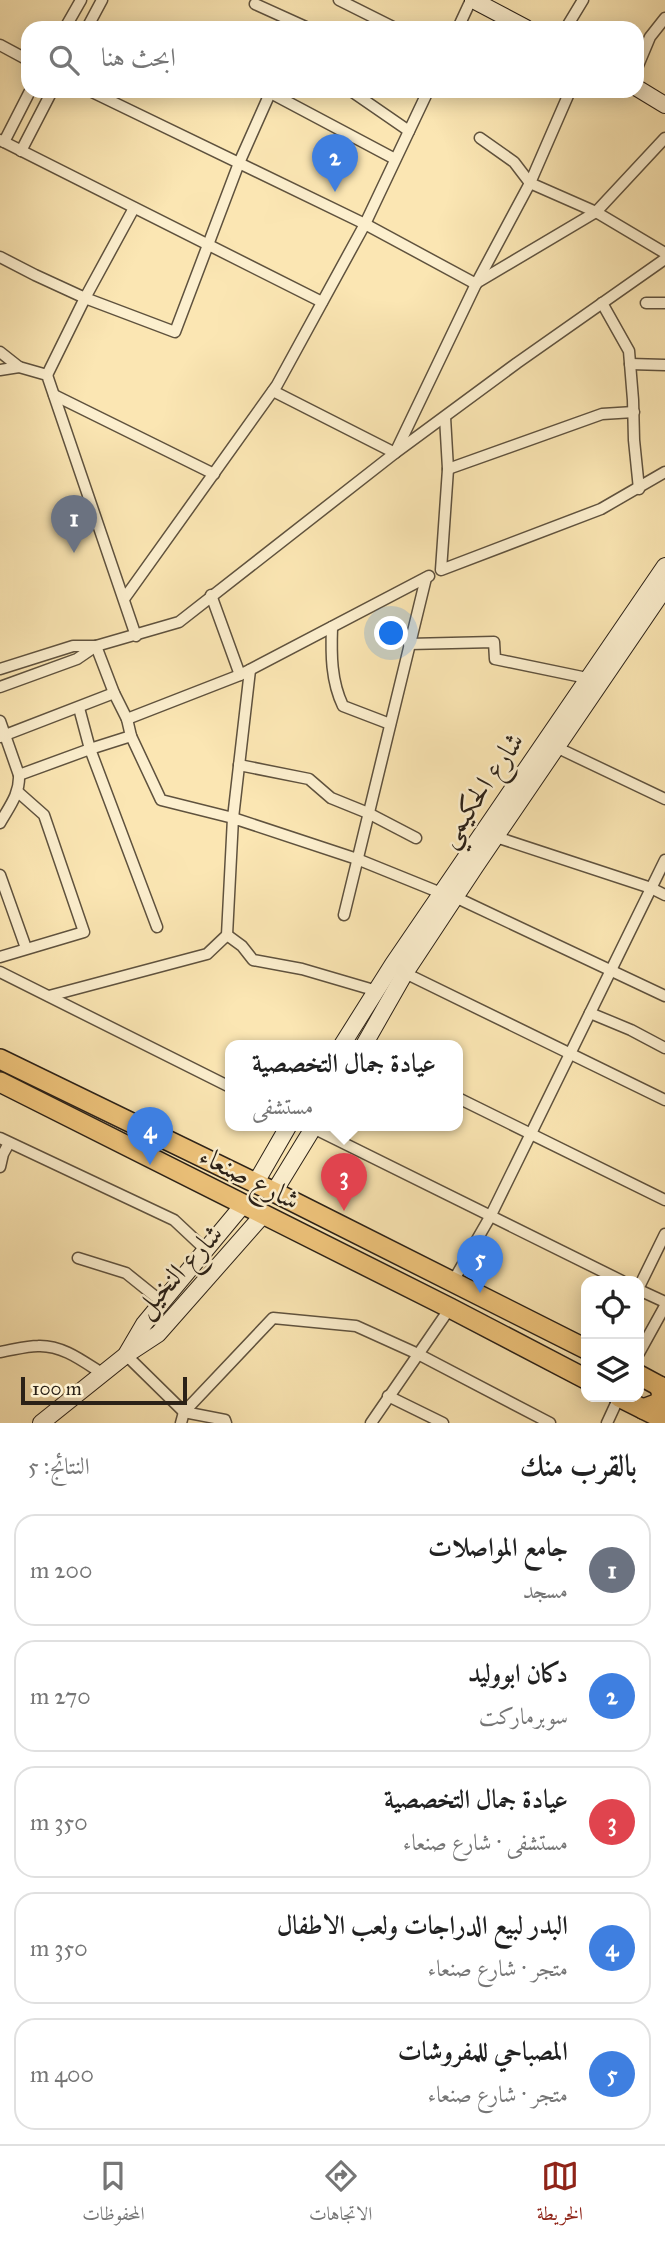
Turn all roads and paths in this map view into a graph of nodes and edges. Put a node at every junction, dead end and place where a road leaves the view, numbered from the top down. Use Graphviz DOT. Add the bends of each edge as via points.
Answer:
graph roads {
  1 [pos="81,0"];
  2 [pos="87,0"];
  3 [pos="102,0"];
  4 [pos="339,0"];
  5 [pos="472,0"];
  6 [pos="583,0"];
  7 [pos="255,4"];
  8 [pos="273,6"];
  9 [pos="93,16"];
  10 [pos="665,18"];
  11 [pos="69,21"];
  12 [pos="90,21"];
  13 [pos="295,21"];
  14 [pos="381,21"];
  15 [pos="462,21"];
  16 [pos="512,21"];
  17 [pos="570,21"];
  18 [pos="0,45"];
  19 [pos="644,51"];
  20 [pos="21,56"];
  21 [pos="644,92"];
  22 [pos="26,98"];
  23 [pos="48,98"];
  24 [pos="104,98"];
  25 [pos="266,98"];
  26 [pos="282,98"];
  27 [pos="361,98"];
  28 [pos="424,98"];
  29 [pos="567,98"];
  30 [pos="665,105"];
  31 [pos="409,131"];
  32 [pos="480,138"];
  33 [pos="665,138"];
  34 [pos="2,141"];
  35 [pos="21,151"];
  36 [pos="396,159"];
  37 [pos="239,163"];
  38 [pos="530,183"];
  39 [pos="134,208"];
  40 [pos="596,212"];
  41 [pos="365,224"];
  42 [pos="208,245"];
  43 [pos="665,253"];
  44 [pos="0,257"];
  45 [pos="665,259"];
  46 [pos="476,284"];
  47 [pos="85,298"];
  48 [pos="322,302"];
  49 [pos="602,303"];
  50 [pos="646,303"];
  51 [pos="665,303"];
  52 [pos="0,352"];
  53 [pos="630,364"];
  54 [pos="665,365"];
  55 [pos="19,367"];
  56 [pos="0,370"];
  57 [pos="47,375"];
  58 [pos="273,391"];
  59 [pos="54,395"];
  60 [pos="634,412"];
  61 [pos="445,417"];
  62 [pos="395,453"];
  63 [pos="448,469"];
  64 [pos="665,472"];
  65 [pos="214,474"];
  66 [pos="639,489"];
  67 [pos="665,566"];
  68 [pos="440,570"];
  69 [pos="426,578"];
  70 [pos="665,588"];
  71 [pos="211,595"];
  72 [pos="124,600"];
  73 [pos="332,627"];
  74 [pos="136,636"];
  75 [pos="409,644"];
  76 [pos="96,646"];
  77 [pos="0,668"];
  78 [pos="245,672"];
  79 [pos="587,678"];
  80 [pos="0,687"];
  81 [pos="114,692"];
  82 [pos="79,708"];
  83 [pos="127,719"];
  84 [pos="0,721"];
  85 [pos="390,724"];
  86 [pos="131,736"];
  87 [pos="3,737"];
  88 [pos="558,748"];
  89 [pos="90,749"];
  90 [pos="239,765"];
  91 [pos="19,775"];
  92 [pos="18,792"];
  93 [pos="665,799"];
  94 [pos="368,813"];
  95 [pos="233,818"];
  96 [pos="0,823"];
  97 [pos="496,837"];
  98 [pos="416,838"];
  99 [pos="357,859"];
  100 [pos="665,860"];
  101 [pos="0,875"];
  102 [pos="651,888"];
  103 [pos="448,895"];
  104 [pos="665,895"];
  105 [pos="344,915"];
  106 [pos="157,927"];
  107 [pos="227,935"];
  108 [pos="26,948"];
  109 [pos="0,957"];
  110 [pos="611,969"];
  111 [pos="0,972"];
  112 [pos="405,973"];
  113 [pos="377,991"];
  114 [pos="49,996"];
  115 [pos="665,996"];
  116 [pos="590,1013"];
  117 [pos="345,1040"];
  118 [pos="367,1040"];
  119 [pos="665,1048"];
  120 [pos="570,1054"];
  121 [pos="0,1059"];
  122 [pos="0,1082"];
  123 [pos="225,1084"];
  124 [pos="463,1100"];
  125 [pos="665,1100"];
  126 [pos="92,1104"];
  127 [pos="80,1121"];
  128 [pos="128,1121"];
  129 [pos="286,1131"];
  130 [pos="312,1131"];
  131 [pos="322,1131"];
  132 [pos="531,1134"];
  133 [pos="116,1140"];
  134 [pos="5,1141"];
  135 [pos="0,1167"];
  136 [pos="255,1184"];
  137 [pos="274,1192"];
  138 [pos="665,1200"];
  139 [pos="243,1205"];
  140 [pos="263,1215"];
  141 [pos="490,1217"];
  142 [pos="665,1234"];
  143 [pos="206,1250"];
  144 [pos="78,1258"];
  145 [pos="612,1276"];
  146 [pos="644,1278"];
  147 [pos="452,1283"];
  148 [pos="644,1291"];
  149 [pos="162,1302"];
  150 [pos="665,1304"];
  151 [pos="450,1308"];
  152 [pos="644,1344"];
  153 [pos="581,1347"];
  154 [pos="0,1352"];
  155 [pos="418,1354"];
  156 [pos="126,1356"];
  157 [pos="103,1374"];
  158 [pos="581,1376"];
  159 [pos="644,1378"];
  160 [pos="662,1387"];
  161 [pos="388,1396"];
  162 [pos="617,1402"];
  163 [pos="629,1402"];
  164 [pos="643,1409"];
  165 [pos="183,1417"];
  166 [pos="665,1420"];
  167 [pos="41,1423"];
  168 [pos="226,1423"];
  169 [pos="370,1423"];
  170 [pos="443,1423"];
  171 [pos="550,1423"];
  172 [pos="607,1423"];
  1 -- 11 [label="street"];
  2 -- 9 [label="street"];
  3 -- 9 [label="street"];
  4 -- 14 [label="street"];
  5 -- 15 [label="street"];
  5 -- 16 [label="street"];
  6 -- 17 [label="street"];
  7 -- 8 [label="street"];
  8 -- 13 [label="street"];
  9 -- 12 [label="street"];
  10 -- 19 [label="street"];
  18 -- 20 [label="street"];
  21 -- 30 [label="street"];
  22 -- 34 [label="street"];
  23 -- 35 [label="street"];
  24 -- 37 [label="street"];
  25 -- 37 [label="street"];
  26 -- 36 [label="street"];
  27 -- 31 [label="street"];
  28 -- 31 [label="street"];
  29 -- 38 [label="street"];
  31 -- 36 [label="street"];
  32 -- 38 [label="street" via="514,162"];
  33 -- 40 [label="street"];
  34 -- 35 [label="street"];
  35 -- 39 [label="street"];
  36 -- 41 [label="street"];
  37 -- 41 [label="street"];
  37 -- 42 [label="street"];
  38 -- 40 [label="street"];
  38 -- 46 [label="street"];
  39 -- 42 [label="street"];
  39 -- 47 [label="street"];
  40 -- 43 [label="street"];
  40 -- 46 [label="street"];
  41 -- 46 [label="street"];
  41 -- 48 [label="street"];
  42 -- 47 [label="street" via="175,332"];
  42 -- 48 [label="street"];
  44 -- 47 [label="street"];
  45 -- 49 [label="street"];
  46 -- 62 [label="street"];
  47 -- 57 [label="street"];
  48 -- 58 [label="street"];
  49 -- 53 [label="street" via="629,351"];
  49 -- 61 [label="street"];
  50 -- 51 [label="street"];
  52 -- 55 [label="street"];
  53 -- 54 [label="street"];
  53 -- 60 [label="street"];
  55 -- 56 [label="street"];
  55 -- 57 [label="street"];
  57 -- 59 [label="street"];
  58 -- 62 [label="street"];
  58 -- 65 [label="street"];
  59 -- 65 [label="street"];
  59 -- 72 [label="street"];
  60 -- 63 [label="street" via="602,414"];
  60 -- 66 [label="street"];
  61 -- 62 [label="street"];
  61 -- 63 [label="street"];
  62 -- 71 [label="street"];
  63 -- 68 [label="street"];
  64 -- 66 [label="street"];
  65 -- 72 [label="street"];
  66 -- 68 [label="street" via="601,509"];
  67 -- 79 [label="street, شارع الحكيمي"];
  68 -- 69 [label="street"];
  69 -- 73 [label="street"];
  69 -- 75 [label="street"];
  70 -- 88 [label="street, شارع الحكيمي"];
  71 -- 74 [label="street" via="179,622"];
  71 -- 78 [label="street"];
  72 -- 74 [label="street"];
  73 -- 78 [label="street"];
  73 -- 85 [label="street" via="331,658 343,706"];
  74 -- 76 [label="street"];
  75 -- 79 [label="street" via="494,642 495,659"];
  75 -- 85 [label="street"];
  76 -- 77 [label="street" via="73,646"];
  76 -- 80 [label="street" via="77,659"];
  76 -- 81 [label="street"];
  78 -- 83 [label="street"];
  78 -- 90 [label="street"];
  79 -- 103 [label="street, شارع الحكيمي"];
  81 -- 82 [label="street"];
  81 -- 83 [label="street"];
  82 -- 87 [label="street"];
  82 -- 89 [label="street"];
  83 -- 86 [label="street"];
  84 -- 87 [label="street"];
  85 -- 94 [label="street"];
  86 -- 89 [label="street"];
  86 -- 95 [label="street" via="161,800"];
  87 -- 91 [label="street"];
  88 -- 93 [label="street"];
  88 -- 97 [label="street, شارع الحكيمي"];
  89 -- 91 [label="street"];
  89 -- 106 [label="street"];
  90 -- 94 [label="street" via="309,779 331,797"];
  90 -- 95 [label="street"];
  91 -- 92 [label="street"];
  92 -- 96 [label="street"];
  92 -- 108 [label="street" via="44,816 84,932"];
  94 -- 98 [label="street"];
  94 -- 99 [label="street"];
  95 -- 99 [label="street"];
  95 -- 107 [label="street"];
  97 -- 102 [label="street"];
  97 -- 103 [label="street, شارع الحكيمي"];
  99 -- 103 [label="street"];
  99 -- 105 [label="street"];
  100 -- 102 [label="street"];
  101 -- 108 [label="street"];
  102 -- 104 [label="street"];
  102 -- 110 [label="street"];
  103 -- 110 [label="street"];
  103 -- 112 [label="street, شارع الحكيمي"];
  103 -- 113 [label="street, شارع الحكيمي"];
  107 -- 113 [label="street" via="253,960"];
  107 -- 114 [label="street" via="207,954"];
  108 -- 109 [label="street"];
  110 -- 115 [label="street"];
  110 -- 116 [label="street"];
  111 -- 114 [label="street"];
  112 -- 118 [label="street, شارع الحكيمي"];
  112 -- 120 [label="street"];
  113 -- 117 [label="street, شارع الحكيمي"];
  114 -- 123 [label="street"];
  116 -- 119 [label="street"];
  116 -- 120 [label="street"];
  120 -- 125 [label="street"];
  120 -- 132 [label="street"];
  121 -- 126 [label="highway, شارع صنعاء"];
  122 -- 127 [label="highway, شارع صنعاء"];
  124 -- 132 [label="street"];
  126 -- 127 [label="highway" via="92,1115"];
  126 -- 128 [label="highway, شارع صنعاء"];
  127 -- 133 [label="highway, شارع صنعاء"];
  128 -- 133 [label="highway" via="118,1123"];
  128 -- 136 [label="highway, شارع صنعاء"];
  129 -- 136 [label="street"];
  130 -- 137 [label="street"];
  131 -- 141 [label="street"];
  132 -- 138 [label="street"];
  132 -- 141 [label="street"];
  133 -- 139 [label="highway, شارع صنعاء"];
  134 -- 135 [label="street"];
  134 -- 143 [label="street" via="174,1220"];
  136 -- 137 [label="highway, شارع صنعاء"];
  137 -- 147 [label="highway, شارع صنعاء"];
  139 -- 140 [label="highway, شارع صنعاء"];
  139 -- 143 [label="street, شارع النخيل"];
  140 -- 151 [label="highway, شارع صنعاء"];
  140 -- 156 [label="street, شارع النخيل" via="158,1334"];
  141 -- 145 [label="street"];
  141 -- 147 [label="street"];
  142 -- 146 [label="street"];
  143 -- 149 [label="street, شارع النخيل"];
  144 -- 149 [label="street" via="127,1273"];
  147 -- 153 [label="highway, شارع صنعاء"];
  148 -- 150 [label="street"];
  149 -- 156 [label="street, شارع النخيل"];
  150 -- 152 [label="street"];
  151 -- 155 [label="street"];
  151 -- 158 [label="highway, شارع صنعاء"];
  154 -- 157 [label="street" via="55,1348"];
  155 -- 161 [label="street"];
  155 -- 165 [label="street" via="356,1326 273,1318"];
  155 -- 171 [label="street"];
  156 -- 157 [label="street, شارع النخيل"];
  156 -- 165 [label="street"];
  157 -- 167 [label="street, شارع النخيل"];
  159 -- 160 [label="highway"];
  160 -- 164 [label="highway" via="659,1403"];
  161 -- 169 [label="street"];
  161 -- 170 [label="street"];
  162 -- 172 [label="street"];
  163 -- 164 [label="highway"];
  164 -- 166 [label="highway"];
  165 -- 168 [label="street"];
}
